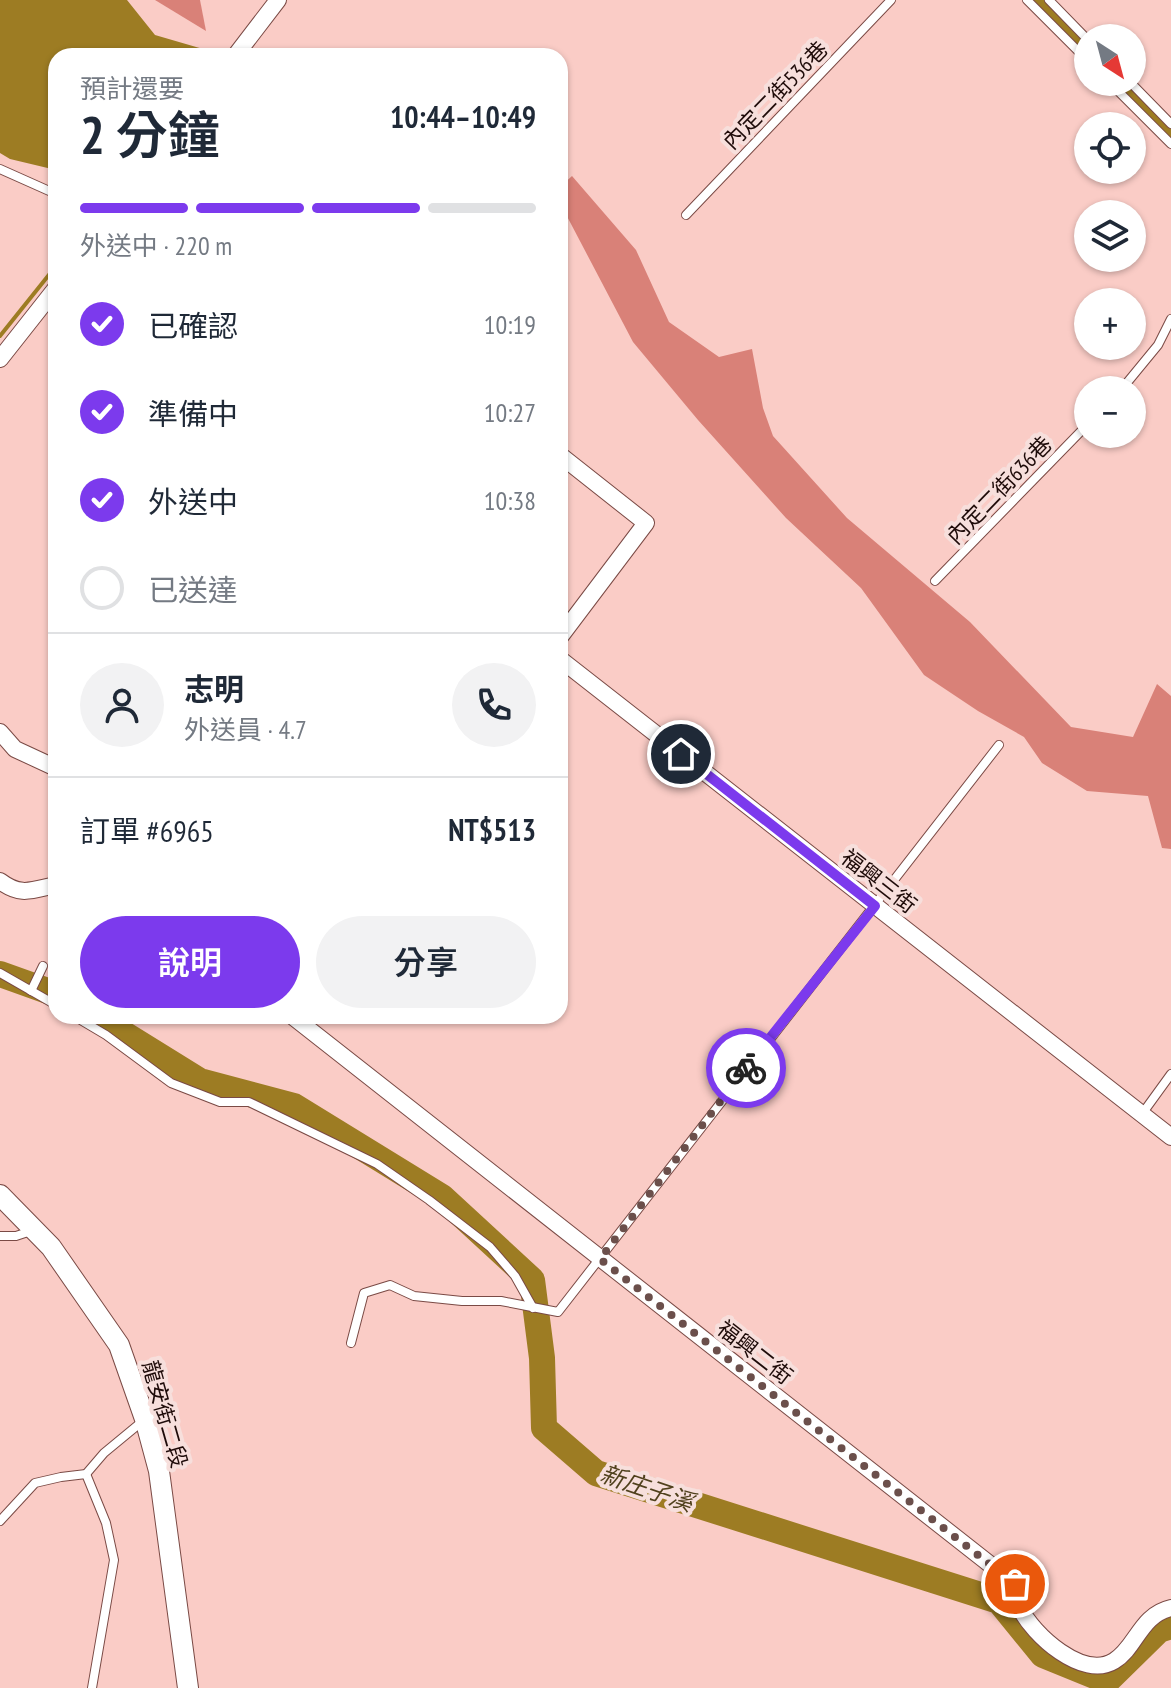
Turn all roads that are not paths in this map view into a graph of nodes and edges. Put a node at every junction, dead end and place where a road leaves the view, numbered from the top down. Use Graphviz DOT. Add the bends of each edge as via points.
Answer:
graph roads {
  1 [pos="278,0"];
  2 [pos="891,0"];
  3 [pos="1027,0"];
  4 [pos="1049,0"];
  5 [pos="1074,26"];
  6 [pos="1074,47"];
  7 [pos="241,48"];
  8 [pos="1123,96"];
  9 [pos="1144,96"];
  10 [pos="1171,124"];
  11 [pos="1171,144"];
  12 [pos="0,169"];
  13 [pos="48,190"];
  14 [pos="686,215"];
  15 [pos="48,298"];
  16 [pos="1171,319"];
  17 [pos="0,359"];
  18 [pos="1133,376"];
  19 [pos="1074,438"];
  20 [pos="568,461"];
  21 [pos="935,581"];
  22 [pos="568,626"];
  23 [pos="568,665"];
  24 [pos="0,732"];
  25 [pos="999,745"];
  26 [pos="48,764"];
  27 [pos="0,881"];
  28 [pos="48,887"];
  29 [pos="875,906"];
  30 [pos="43,966"];
  31 [pos="0,973"];
  32 [pos="31,991"];
  33 [pos="48,1001"];
  34 [pos="87,1024"];
  35 [pos="302,1024"];
  36 [pos="1171,1074"];
  37 [pos="1142,1114"];
  38 [pos="1171,1137"];
  39 [pos="0,1195"];
  40 [pos="35,1230"];
  41 [pos="0,1236"];
  42 [pos="600,1259"];
  43 [pos="533,1308"];
  44 [pos="351,1343"];
  45 [pos="145,1419"];
  46 [pos="86,1474"];
  47 [pos="0,1521"];
  48 [pos="1171,1608"];
  49 [pos="92,1688"];
  50 [pos="188,1688"];
  1 -- 7 [label="street"];
  2 -- 14 [label="lane, 內定二街536巷"];
  3 -- 6 [label="lane"];
  4 -- 5 [label="lane"];
  8 -- 11 [label="lane"];
  9 -- 10 [label="lane"];
  12 -- 13 [label="lane"];
  15 -- 17 [label="street"];
  16 -- 18 [label="lane"];
  19 -- 21 [label="lane, 內定二街636巷"];
  20 -- 22 [label="street" via="646,523"];
  23 -- 29 [label="street, 福興三街"];
  24 -- 26 [label="street" via="15,749"];
  25 -- 29 [label="lane"];
  27 -- 28 [label="street" via="23,892"];
  29 -- 37 [label="street, 福興三街"];
  29 -- 42 [label="lane"];
  30 -- 32 [label="lane"];
  31 -- 32 [label="lane"];
  32 -- 33 [label="lane"];
  34 -- 43 [label="lane" via="171,1083 220,1102 249,1102 377,1164 490,1247"];
  35 -- 42 [label="street, 福興二街"];
  36 -- 37 [label="lane"];
  37 -- 38 [label="street, 福興三街"];
  39 -- 40 [label="street, 龍安街二段"];
  40 -- 41 [label="lane"];
  40 -- 45 [label="street, 龍安街二段" via="119,1345"];
  42 -- 43 [label="lane" via="558,1312"];
  42 -- 48 [label="street, 福興二街" via="1015,1584 1019,1607 1042,1638 1066,1657 1100,1666 1115,1661 1159,1610"];
  43 -- 44 [label="lane" via="414,1296 390,1285 364,1293"];
  45 -- 46 [label="lane"];
  45 -- 50 [label="street, 龍安街二段" via="159,1471"];
  46 -- 47 [label="lane" via="35,1483"];
  46 -- 49 [label="lane" via="114,1560"];
}
